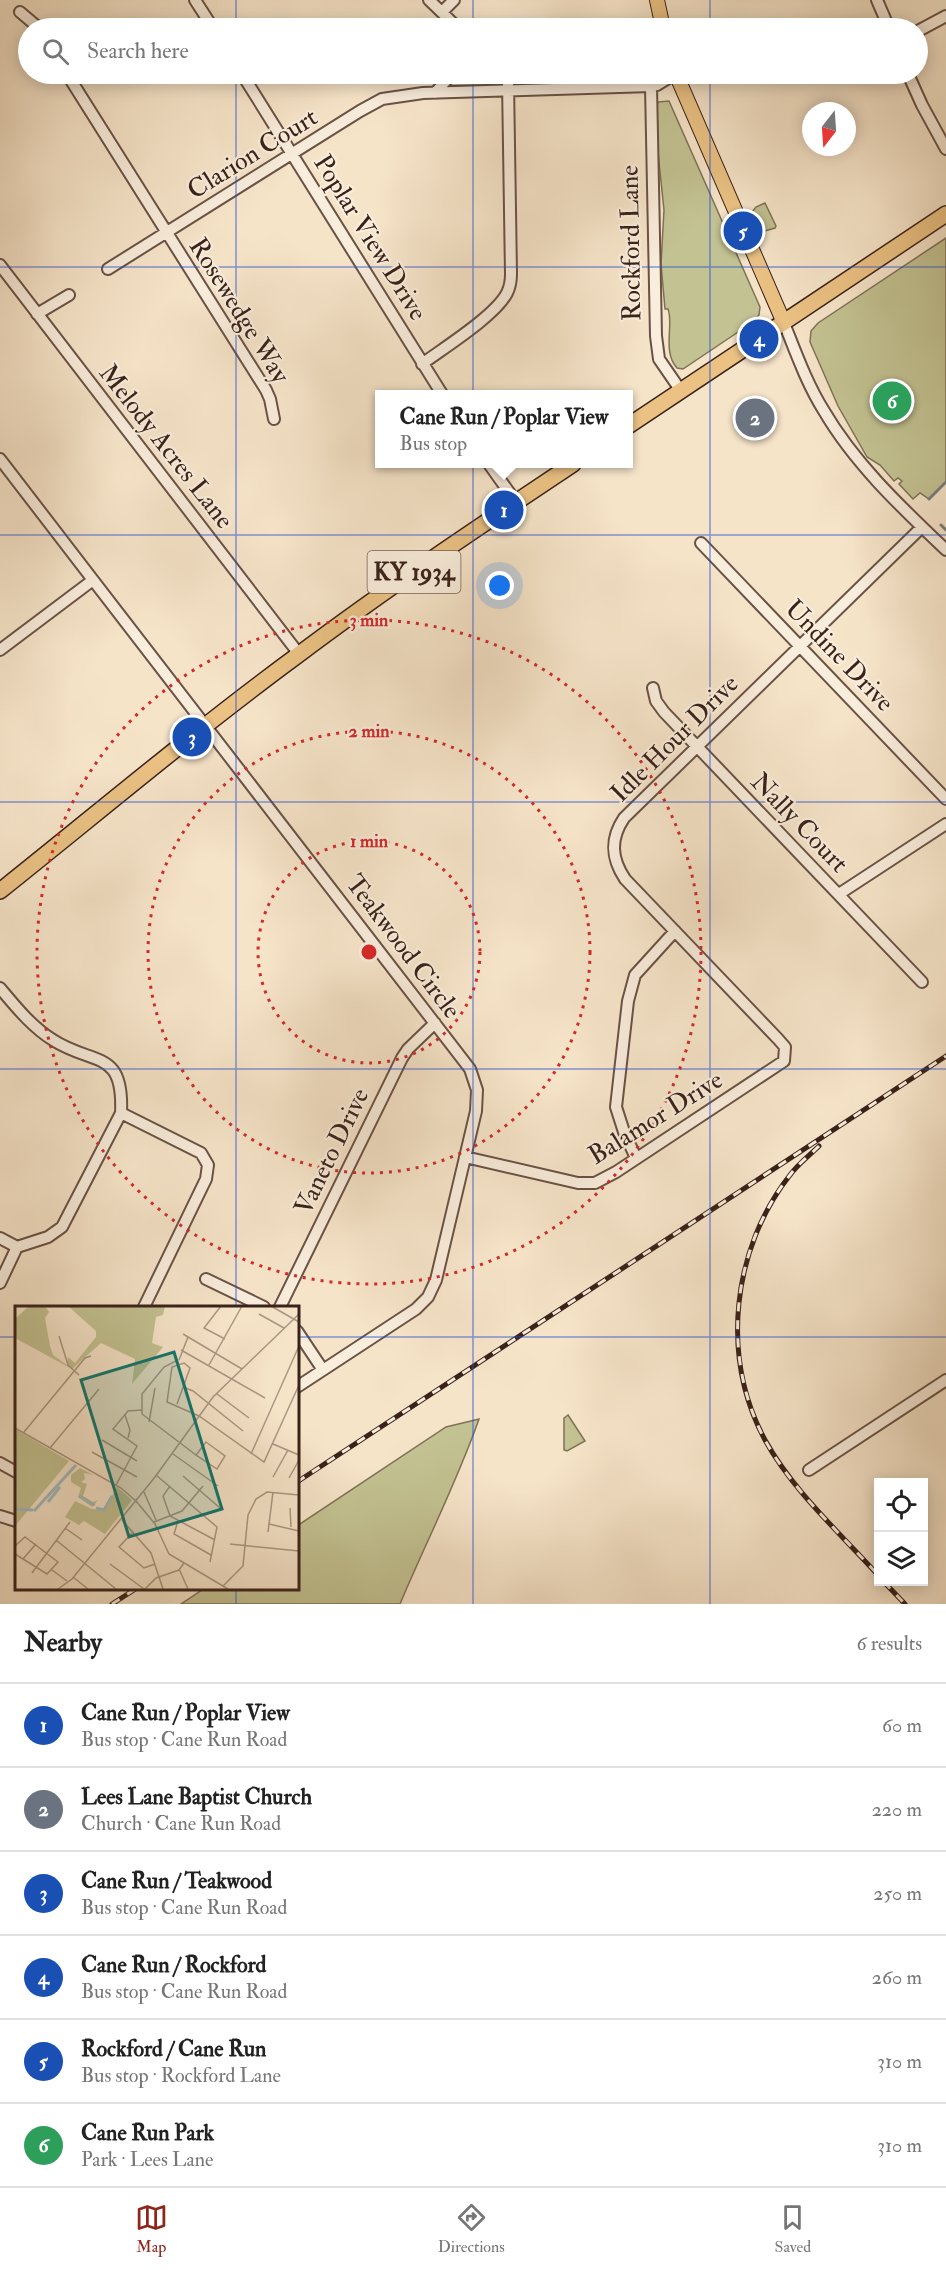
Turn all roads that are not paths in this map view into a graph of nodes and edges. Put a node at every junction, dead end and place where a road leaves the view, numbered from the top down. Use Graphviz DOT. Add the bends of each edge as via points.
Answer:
graph roads {
  1 [pos="195,0"];
  2 [pos="429,0"];
  3 [pos="454,0"];
  4 [pos="657,0"];
  5 [pos="877,0"];
  6 [pos="20,12"];
  7 [pos="442,12"];
  8 [pos="946,16"];
  9 [pos="28,18"];
  10 [pos="207,18"];
  11 [pos="448,18"];
  12 [pos="661,18"];
  13 [pos="885,18"];
  14 [pos="928,26"];
  15 [pos="73,84"];
  16 [pos="248,84"];
  17 [pos="443,84"];
  18 [pos="508,84"];
  19 [pos="659,84"];
  20 [pos="680,84"];
  21 [pos="912,84"];
  22 [pos="651,86"];
  23 [pos="507,92"];
  24 [pos="435,93"];
  25 [pos="946,149"];
  26 [pos="292,154"];
  27 [pos="946,214"];
  28 [pos="166,233"];
  29 [pos="0,265"];
  30 [pos="108,269"];
  31 [pos="69,295"];
  32 [pos="37,314"];
  33 [pos="784,323"];
  34 [pos="422,364"];
  35 [pos="439,390"];
  36 [pos="681,391"];
  37 [pos="274,419"];
  38 [pos="633,423"];
  39 [pos="0,459"];
  40 [pos="492,468"];
  41 [pos="567,468"];
  42 [pos="516,502"];
  43 [pos="922,527"];
  44 [pos="701,543"];
  45 [pos="946,550"];
  46 [pos="93,580"];
  47 [pos="799,646"];
  48 [pos="0,650"];
  49 [pos="298,654"];
  50 [pos="653,688"];
  51 [pos="206,726"];
  52 [pos="697,747"];
  53 [pos="946,799"];
  54 [pos="946,824"];
  55 [pos="0,891"];
  56 [pos="839,894"];
  57 [pos="675,931"];
  58 [pos="922,982"];
  59 [pos="0,988"];
  60 [pos="435,1023"];
  61 [pos="785,1053"];
  62 [pos="121,1113"];
  63 [pos="465,1157"];
  64 [pos="636,1158"];
  65 [pos="0,1238"];
  66 [pos="17,1247"];
  67 [pos="206,1278"];
  68 [pos="0,1283"];
  69 [pos="144,1306"];
  70 [pos="262,1306"];
  71 [pos="280,1306"];
  72 [pos="298,1332"];
  73 [pos="323,1370"];
  74 [pos="946,1380"];
  75 [pos="298,1386"];
  76 [pos="0,1464"];
  77 [pos="809,1470"];
  78 [pos="15,1472"];
  79 [pos="0,1516"];
  80 [pos="15,1521"];
  1 -- 10 [label="street"];
  2 -- 7 [label="street"];
  3 -- 7 [label="street"];
  4 -- 12 [label="main road"];
  5 -- 13 [label="street"];
  6 -- 9 [label="street"];
  7 -- 11 [label="street"];
  8 -- 14 [label="street"];
  15 -- 28 [label="street, Rosewedge Way"];
  16 -- 26 [label="street, Poplar View Drive"];
  17 -- 24 [label="street"];
  18 -- 23 [label="street"];
  19 -- 22 [label="street, Clarion Court"];
  20 -- 33 [label="main road"];
  21 -- 25 [label="street"];
  22 -- 23 [label="street, Clarion Court"];
  22 -- 36 [label="street, Rockford Lane" via="656,336 659,359"];
  23 -- 24 [label="street, Clarion Court"];
  23 -- 34 [label="street" via="509,288 489,313"];
  24 -- 26 [label="street, Clarion Court" via="393,97 370,104"];
  26 -- 28 [label="street, Clarion Court"];
  26 -- 34 [label="street, Poplar View Drive"];
  27 -- 33 [label="highway"];
  28 -- 30 [label="street, Clarion Court"];
  28 -- 37 [label="street, Rosewedge Way" via="266,390"];
  29 -- 32 [label="street, Melody Acres Lane"];
  31 -- 32 [label="street"];
  32 -- 49 [label="street, Melody Acres Lane"];
  33 -- 36 [label="highway"];
  33 -- 43 [label="street" via="824,412 867,469"];
  34 -- 35 [label="street, Poplar View Drive"];
  36 -- 38 [label="highway"];
  39 -- 46 [label="street, Teakwood Circle"];
  40 -- 42 [label="street"];
  41 -- 42 [label="highway, KY 1934"];
  42 -- 49 [label="highway, KY 1934"];
  43 -- 45 [label="street"];
  43 -- 47 [label="street, Idle Hour Drive"];
  44 -- 47 [label="street, Undine Drive"];
  46 -- 48 [label="street"];
  46 -- 51 [label="street, Teakwood Circle"];
  47 -- 52 [label="street, Idle Hour Drive"];
  47 -- 53 [label="street, Undine Drive"];
  49 -- 51 [label="highway, KY 1934"];
  50 -- 52 [label="street, Nally Court" via="664,712"];
  51 -- 55 [label="highway, KY 1934"];
  51 -- 60 [label="street, Teakwood Circle"];
  52 -- 56 [label="street, Nally Court"];
  52 -- 57 [label="street, Idle Hour Drive" via="624,818 614,842 615,861 622,873"];
  54 -- 56 [label="street"];
  56 -- 58 [label="street, Nally Court"];
  57 -- 61 [label="street, Idle Hour Drive" via="778,1039"];
  57 -- 64 [label="street" via="635,975 628,1001 616,1107"];
  59 -- 62 [label="street" via="53,1041 96,1057 112,1070 121,1088"];
  60 -- 63 [label="street, Teakwood Circle" via="476,1082 476,1111"];
  60 -- 71 [label="street, Vaneto Drive" via="402,1058"];
  61 -- 64 [label="street, Balamor Drive" via="779,1065"];
  62 -- 66 [label="street" via="62,1227 48,1237"];
  62 -- 69 [label="street" via="201,1153 208,1165 206,1179"];
  63 -- 64 [label="street, Balamor Drive" via="585,1184 605,1178"];
  63 -- 73 [label="street, Teakwood Circle" via="436,1281 428,1297 416,1309"];
  65 -- 66 [label="street"];
  66 -- 68 [label="street"];
  67 -- 70 [label="street"];
  72 -- 73 [label="street"];
  73 -- 75 [label="street, Teakwood Circle"];
  74 -- 77 [label="street"];
  76 -- 78 [label="street"];
  79 -- 80 [label="street"];
}
